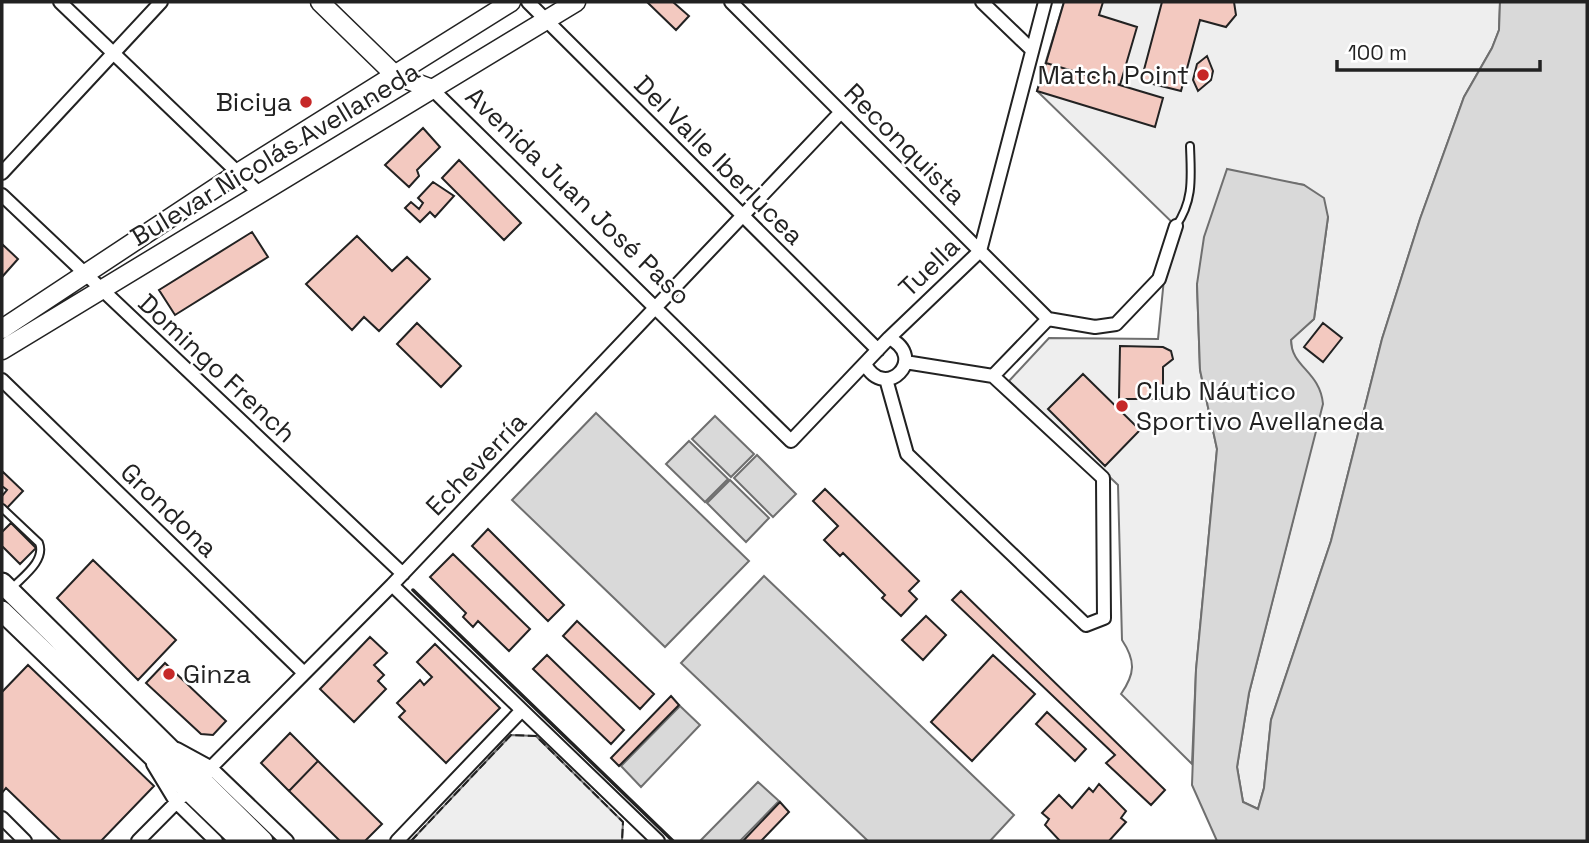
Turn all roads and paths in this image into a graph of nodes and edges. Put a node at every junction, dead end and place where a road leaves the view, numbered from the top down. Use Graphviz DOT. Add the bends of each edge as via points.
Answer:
graph roads {
  1 [pos="60,2"];
  2 [pos="161,2"];
  3 [pos="320,2"];
  4 [pos="511,2"];
  5 [pos="528,2"];
  6 [pos="576,2"];
  7 [pos="731,2"];
  8 [pos="982,2"];
  9 [pos="1045,2"];
  10 [pos="546,20"];
  11 [pos="1032,50"];
  12 [pos="114,53"];
  13 [pos="395,75"];
  14 [pos="432,89"];
  15 [pos="841,112"];
  16 [pos="1190,146"];
  17 [pos="2,173"];
  18 [pos="238,173"];
  19 [pos="260,194"];
  20 [pos="2,195"];
  21 [pos="743,216"];
  22 [pos="1176,226"];
  23 [pos="980,251"];
  24 [pos="86,276"];
  25 [pos="101,290"];
  26 [pos="656,308"];
  27 [pos="1048,319"];
  28 [pos="2,329"];
  29 [pos="889,338"];
  30 [pos="878,350"];
  31 [pos="2,351"];
  32 [pos="905,362"];
  33 [pos="865,364"];
  34 [pos="993,376"];
  35 [pos="886,379"];
  36 [pos="2,380"];
  37 [pos="791,441"];
  38 [pos="2,508"];
  39 [pos="403,574"];
  40 [pos="392,585"];
  41 [pos="6,587"];
  42 [pos="2,611"];
  43 [pos="304,673"];
  44 [pos="522,710"];
  45 [pos="193,785"];
  46 [pos="2,818"];
  47 [pos="650,839"];
  48 [pos="25,841"];
  49 [pos="138,841"];
  50 [pos="216,841"];
  51 [pos="241,841"];
  52 [pos="263,841"];
  53 [pos="287,841"];
  54 [pos="397,841"];
  1 -- 12 [label="street"];
  2 -- 12 [label="street"];
  3 -- 13 [label="main road, Avenida Juan José Paso"];
  4 -- 13 [label="main road, Bulevar Nicolás Avellaneda"];
  5 -- 10 [label="street, Del Valle Iberlucea"];
  6 -- 10 [label="main road, Bulevar Nicolás Avellaneda"];
  7 -- 15 [label="street, Reconquista"];
  8 -- 11 [label="street"];
  9 -- 11 [label="street, Tuella"];
  10 -- 14 [label="main road, Bulevar Nicolás Avellaneda"];
  10 -- 21 [label="street, Del Valle Iberlucea"];
  11 -- 23 [label="street, Tuella"];
  12 -- 17 [label="street"];
  12 -- 18 [label="street"];
  13 -- 14 [label="main road, Avenida Juan José Paso"];
  13 -- 18 [label="main road, Bulevar Nicolás Avellaneda"];
  14 -- 19 [label="main road, Bulevar Nicolás Avellaneda"];
  14 -- 26 [label="street, Avenida Juan José Paso"];
  15 -- 21 [label="street, Echeverría"];
  15 -- 23 [label="street, Reconquista"];
  16 -- 22 [label="lane" via="1192,190"];
  18 -- 19 [label="street"];
  18 -- 24 [label="main road, Bulevar Nicolás Avellaneda"];
  19 -- 25 [label="main road, Bulevar Nicolás Avellaneda"];
  20 -- 24 [label="street, Domingo French"];
  21 -- 26 [label="street, Echeverría"];
  21 -- 30 [label="street, Del Valle Iberlucea"];
  22 -- 27 [label="street" via="1159,279 1116,324 1095,327"];
  23 -- 27 [label="street, Reconquista"];
  23 -- 29 [label="street, Tuella"];
  24 -- 25 [label="street, Domingo French"];
  24 -- 28 [label="main road, Bulevar Nicolás Avellaneda"];
  25 -- 31 [label="main road, Bulevar Nicolás Avellaneda"];
  25 -- 39 [label="street, Domingo French"];
  26 -- 37 [label="street, Avenida Juan José Paso"];
  26 -- 39 [label="street, Echeverría"];
  27 -- 34 [label="street"];
  29 -- 30 [label="street, Tuella"];
  29 -- 32 [label="street" via="905,352"];
  30 -- 33 [label="street, Tuella"];
  32 -- 34 [label="street"];
  32 -- 35 [label="street" via="899,374"];
  33 -- 35 [label="street" via="869,372"];
  33 -- 37 [label="street, Tuella"];
  34 -- 35 [label="street" via="1103,478 1104,618 1086,625 907,454"];
  36 -- 43 [label="street, Grondona"];
  38 -- 41 [label="lane" via="41,549 37,560"];
  39 -- 40 [label="street, Echeverría"];
  40 -- 43 [label="street, Echeverría"];
  40 -- 44 [label="street"];
  41 -- 45 [label="main road" via="162,740"];
  42 -- 45 [label="main road" via="148,755"];
  43 -- 45 [label="street, Echeverría"];
  44 -- 47 [label="street"];
  44 -- 54 [label="street"];
  45 -- 49 [label="street, Echeverría"];
  45 -- 50 [label="street"];
  45 -- 51 [label="main road"];
  45 -- 52 [label="main road"];
  45 -- 53 [label="street"];
  46 -- 48 [label="street"];
}
